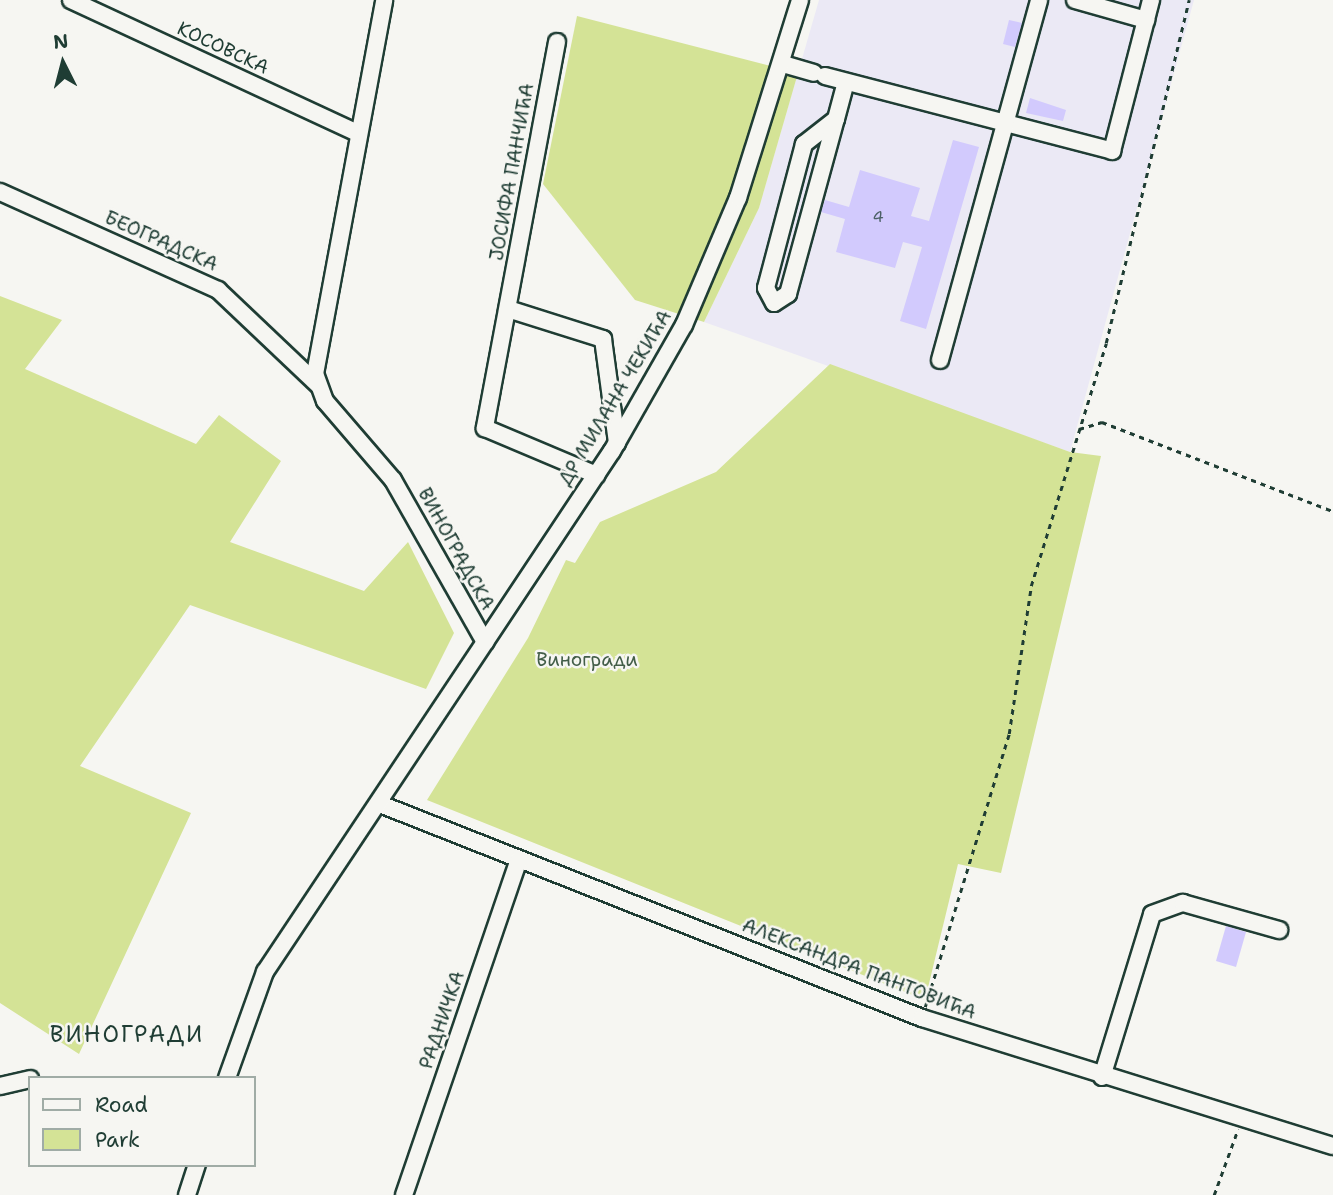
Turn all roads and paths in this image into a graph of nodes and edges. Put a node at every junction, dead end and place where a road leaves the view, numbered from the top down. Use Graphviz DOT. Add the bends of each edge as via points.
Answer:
graph roads {
  1 [pos="71,0"];
  2 [pos="384,0"];
  3 [pos="800,0"];
  4 [pos="1039,0"];
  5 [pos="1075,0"];
  6 [pos="1151,0"];
  7 [pos="1189,0"];
  8 [pos="1146,20"];
  9 [pos="557,42"];
  10 [pos="783,64"];
  11 [pos="846,82"];
  12 [pos="836,119"];
  13 [pos="1006,122"];
  14 [pos="357,133"];
  15 [pos="0,192"];
  16 [pos="508,309"];
  17 [pos="940,360"];
  18 [pos="317,384"];
  19 [pos="1079,429"];
  20 [pos="617,443"];
  21 [pos="596,475"];
  22 [pos="1333,511"];
  23 [pos="485,642"];
  24 [pos="380,804"];
  25 [pos="519,859"];
  26 [pos="1279,930"];
  27 [pos="922,1018"];
  28 [pos="228,1076"];
  29 [pos="1102,1077"];
  30 [pos="28,1079"];
  31 [pos="0,1086"];
  32 [pos="1242,1119"];
  33 [pos="1333,1146"];
  34 [pos="196,1167"];
  35 [pos="187,1195"];
  36 [pos="404,1195"];
  37 [pos="1214,1195"];
  1 -- 14 [label="street, КОСОВСКА"];
  2 -- 14 [label="street"];
  3 -- 10 [label="street, ДР МИЛАНА ЧЕКИЋА"];
  4 -- 13 [label="street"];
  5 -- 8 [label="street"];
  6 -- 8 [label="street"];
  7 -- 19 [label="path" via="1158,147"];
  8 -- 13 [label="street" via="1112,151"];
  9 -- 16 [label="street, ЈОСИФА ПАНЧИЋА"];
  10 -- 11 [label="street"];
  10 -- 20 [label="street, ДР МИЛАНА ЧЕКИЋА" via="689,314"];
  11 -- 12 [label="street"];
  11 -- 13 [label="street"];
  12 -- 12 [label="street" via="788,296 774,303 766,288 804,144"];
  13 -- 17 [label="street"];
  14 -- 18 [label="street" via="318,340"];
  15 -- 18 [label="street, БЕОГРАДСКА" via="218,290"];
  16 -- 20 [label="street" via="603,339"];
  16 -- 21 [label="street, ЈОСИФА ПАНЧИЋА" via="485,428"];
  18 -- 23 [label="street, ВИНОГРАДСКА" via="393,480"];
  19 -- 22 [label="path" via="1102,422"];
  19 -- 27 [label="path" via="1031,586 1009,734"];
  20 -- 21 [label="street, ДР МИЛАНА ЧЕКИЋА"];
  21 -- 23 [label="street, ДР МИЛАНА ЧЕКИЋА"];
  23 -- 24 [label="street, ВИНОГРАДСКА"];
  24 -- 25 [label="street, АЛЕКСАНДРА ПАНТОВИЋА"];
  24 -- 28 [label="street, ВИНОГРАДСКА" via="265,972"];
  25 -- 27 [label="street, АЛЕКСАНДРА ПАНТОВИЋА"];
  25 -- 36 [label="street, РАДНИЧКА"];
  26 -- 29 [label="street" via="1183,903 1156,910 1144,927"];
  27 -- 29 [label="street, АЛЕКСАНДРА ПАНТОВИЋА"];
  29 -- 32 [label="street, АЛЕКСАНДРА ПАНТОВИЋА"];
  30 -- 31 [label="street"];
  32 -- 33 [label="street, АЛЕКСАНДРА ПАНТОВИЋА"];
  32 -- 37 [label="path"];
  34 -- 35 [label="street"];
}
